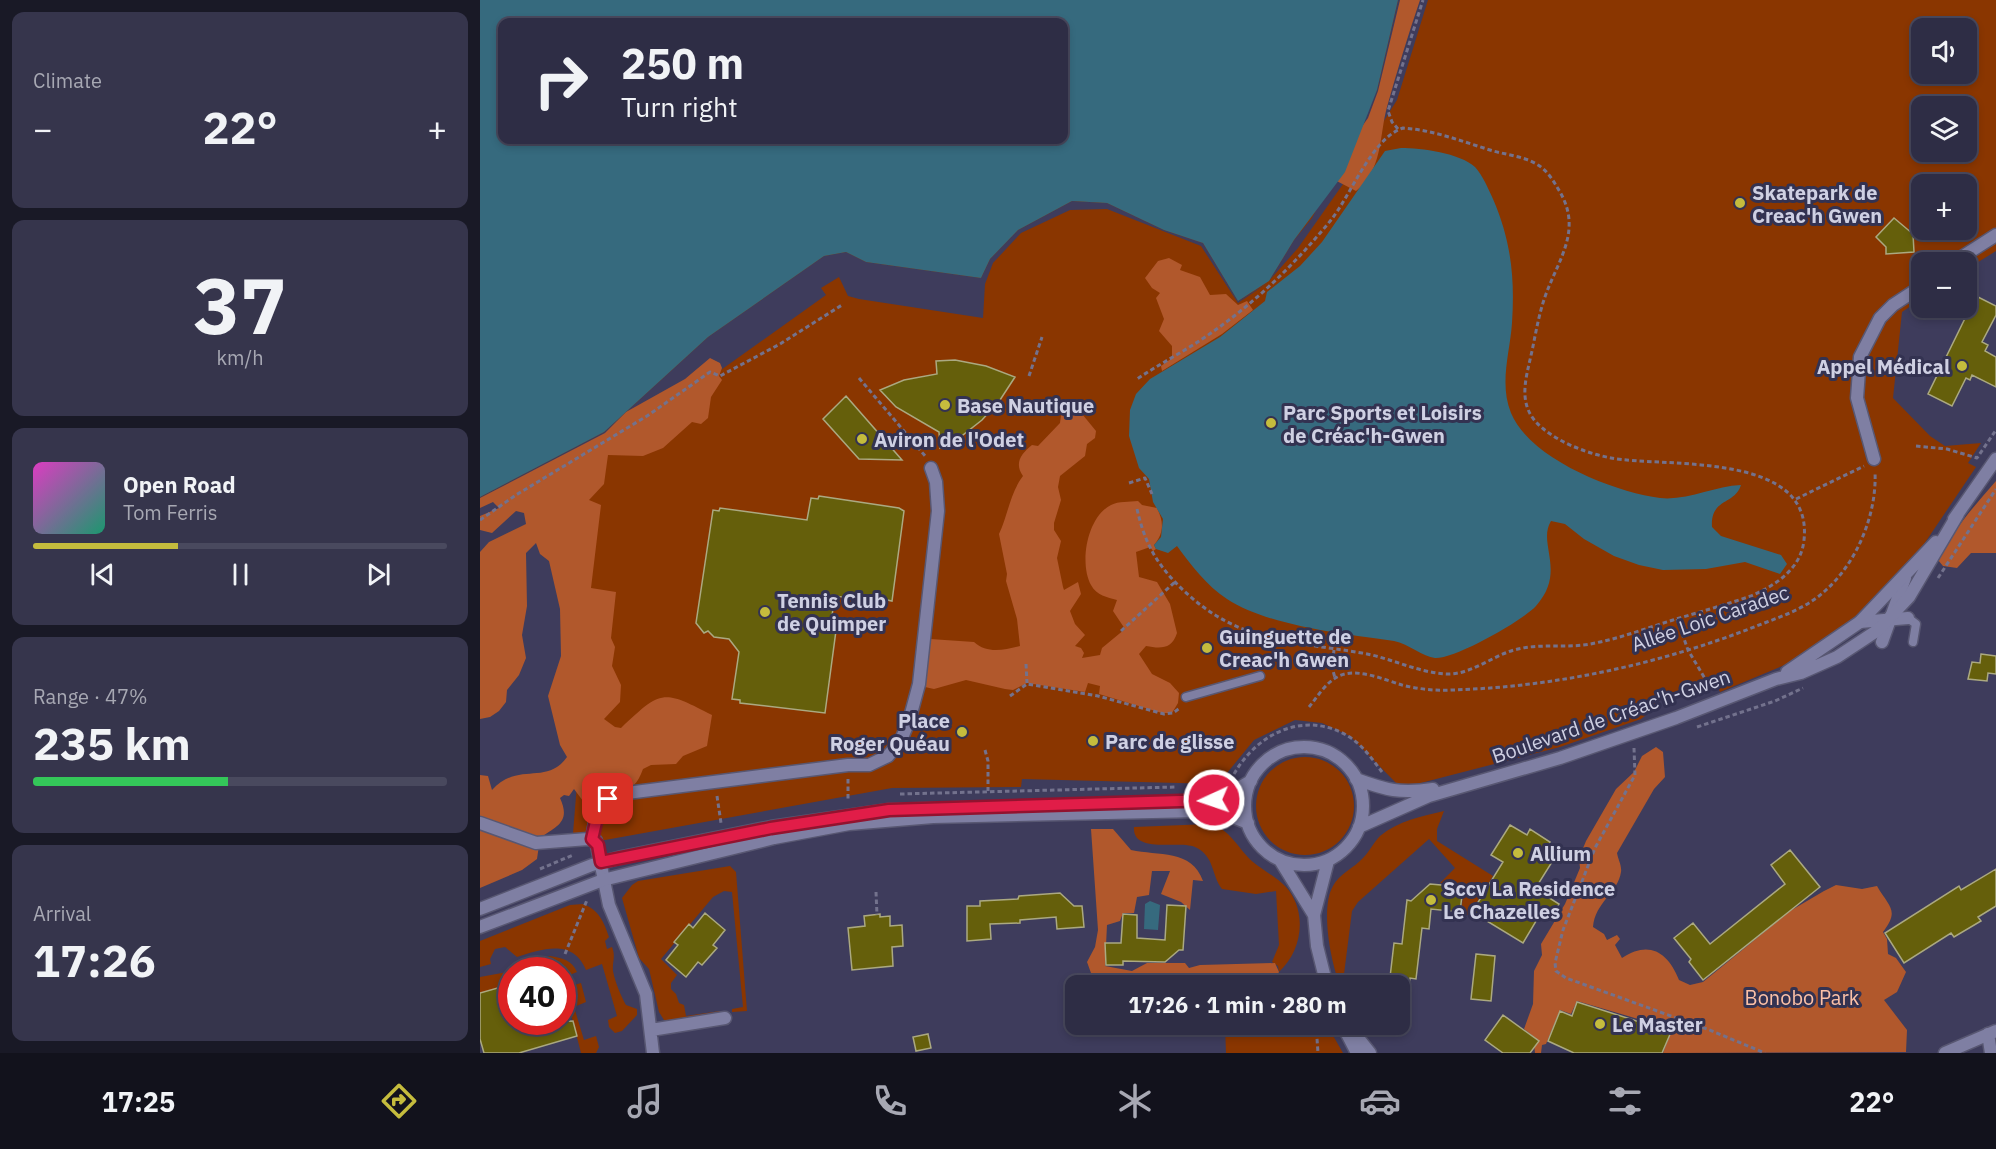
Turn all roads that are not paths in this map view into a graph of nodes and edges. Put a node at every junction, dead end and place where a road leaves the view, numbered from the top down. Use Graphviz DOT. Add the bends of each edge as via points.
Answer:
graph roads {
  1 [pos="1996,235"];
  2 [pos="1970,252"];
  3 [pos="1911,293"];
  4 [pos="1874,459"];
  5 [pos="1996,459"];
  6 [pos="931,468"];
  7 [pos="1958,514"];
  8 [pos="1905,578"];
  9 [pos="1908,618"];
  10 [pos="1890,619"];
  11 [pos="1860,622"];
  12 [pos="1882,642"];
  13 [pos="1913,642"];
  14 [pos="1260,676"];
  15 [pos="1776,679"];
  16 [pos="1186,697"];
  17 [pos="1356,779"];
  18 [pos="1251,781"];
  19 [pos="1458,786"];
  20 [pos="480,823"];
  21 [pos="1248,823"];
  22 [pos="1359,827"];
  23 [pos="592,839"];
  24 [pos="1280,860"];
  25 [pos="1328,861"];
  26 [pos="601,862"];
  27 [pos="603,880"];
  28 [pos="480,909"];
  29 [pos="1314,915"];
  30 [pos="480,927"];
  31 [pos="1324,975"];
  32 [pos="725,1018"];
  33 [pos="651,1030"];
  34 [pos="1992,1033"];
  35 [pos="1348,1035"];
  36 [pos="1356,1035"];
  37 [pos="652,1053"];
  38 [pos="1357,1053"];
  39 [pos="1370,1053"];
  40 [pos="1945,1053"];
  41 [pos="1991,1053"];
  1 -- 2 [label="street"];
  3 -- 4 [label="street" via="1880,318 1860,357 1857,398"];
  5 -- 7 [label="street, Boulevard de Créac'h-Gwen"];
  6 -- 23 [label="street" via="938,511 918,684 901,740 888,756 869,765 613,796 603,803"];
  7 -- 8 [label="street, Boulevard de Créac'h-Gwen"];
  7 -- 10 [label="street, Boulevard de Créac'h-Gwen" via="1917,586"];
  8 -- 10 [label="street"];
  8 -- 11 [label="street, Boulevard de Créac'h-Gwen"];
  9 -- 10 [label="street"];
  9 -- 13 [label="lane" via="1916,624"];
  10 -- 11 [label="street"];
  10 -- 12 [label="street"];
  10 -- 15 [label="street, Boulevard de Créac'h-Gwen" via="1837,657"];
  11 -- 15 [label="street, Boulevard de Créac'h-Gwen"];
  14 -- 16 [label="lane"];
  15 -- 19 [label="street, Boulevard de Créac'h-Gwen" via="1550,761"];
  17 -- 18 [label="street" via="1330,753 1306,747 1273,756"];
  17 -- 19 [label="street, Boulevard de Créac'h-Gwen" via="1402,793"];
  17 -- 22 [label="street" via="1363,809"];
  18 -- 21 [label="street" via="1245,801"];
  18 -- 26 [label="street" via="1219,798 1200,802 970,806 846,815"];
  19 -- 22 [label="street, Boulevard de Créac'h-Gwen"];
  20 -- 23 [label="street" via="536,843"];
  21 -- 24 [label="street" via="1258,843"];
  21 -- 27 [label="street" via="1222,813 1198,811 889,820 796,833"];
  22 -- 25 [label="street" via="1347,846"];
  23 -- 26 [label="street" via="598,845"];
  24 -- 25 [label="street" via="1305,865"];
  24 -- 29 [label="street"];
  25 -- 29 [label="street"];
  26 -- 27 [label="street"];
  26 -- 28 [label="street"];
  27 -- 30 [label="street"];
  27 -- 33 [label="street" via="609,905 644,988"];
  29 -- 31 [label="street"];
  32 -- 33 [label="street"];
  33 -- 37 [label="street"];
  34 -- 40 [label="street"];
  34 -- 41 [label="street"];
  35 -- 38 [label="street"];
  36 -- 39 [label="street"];
}
